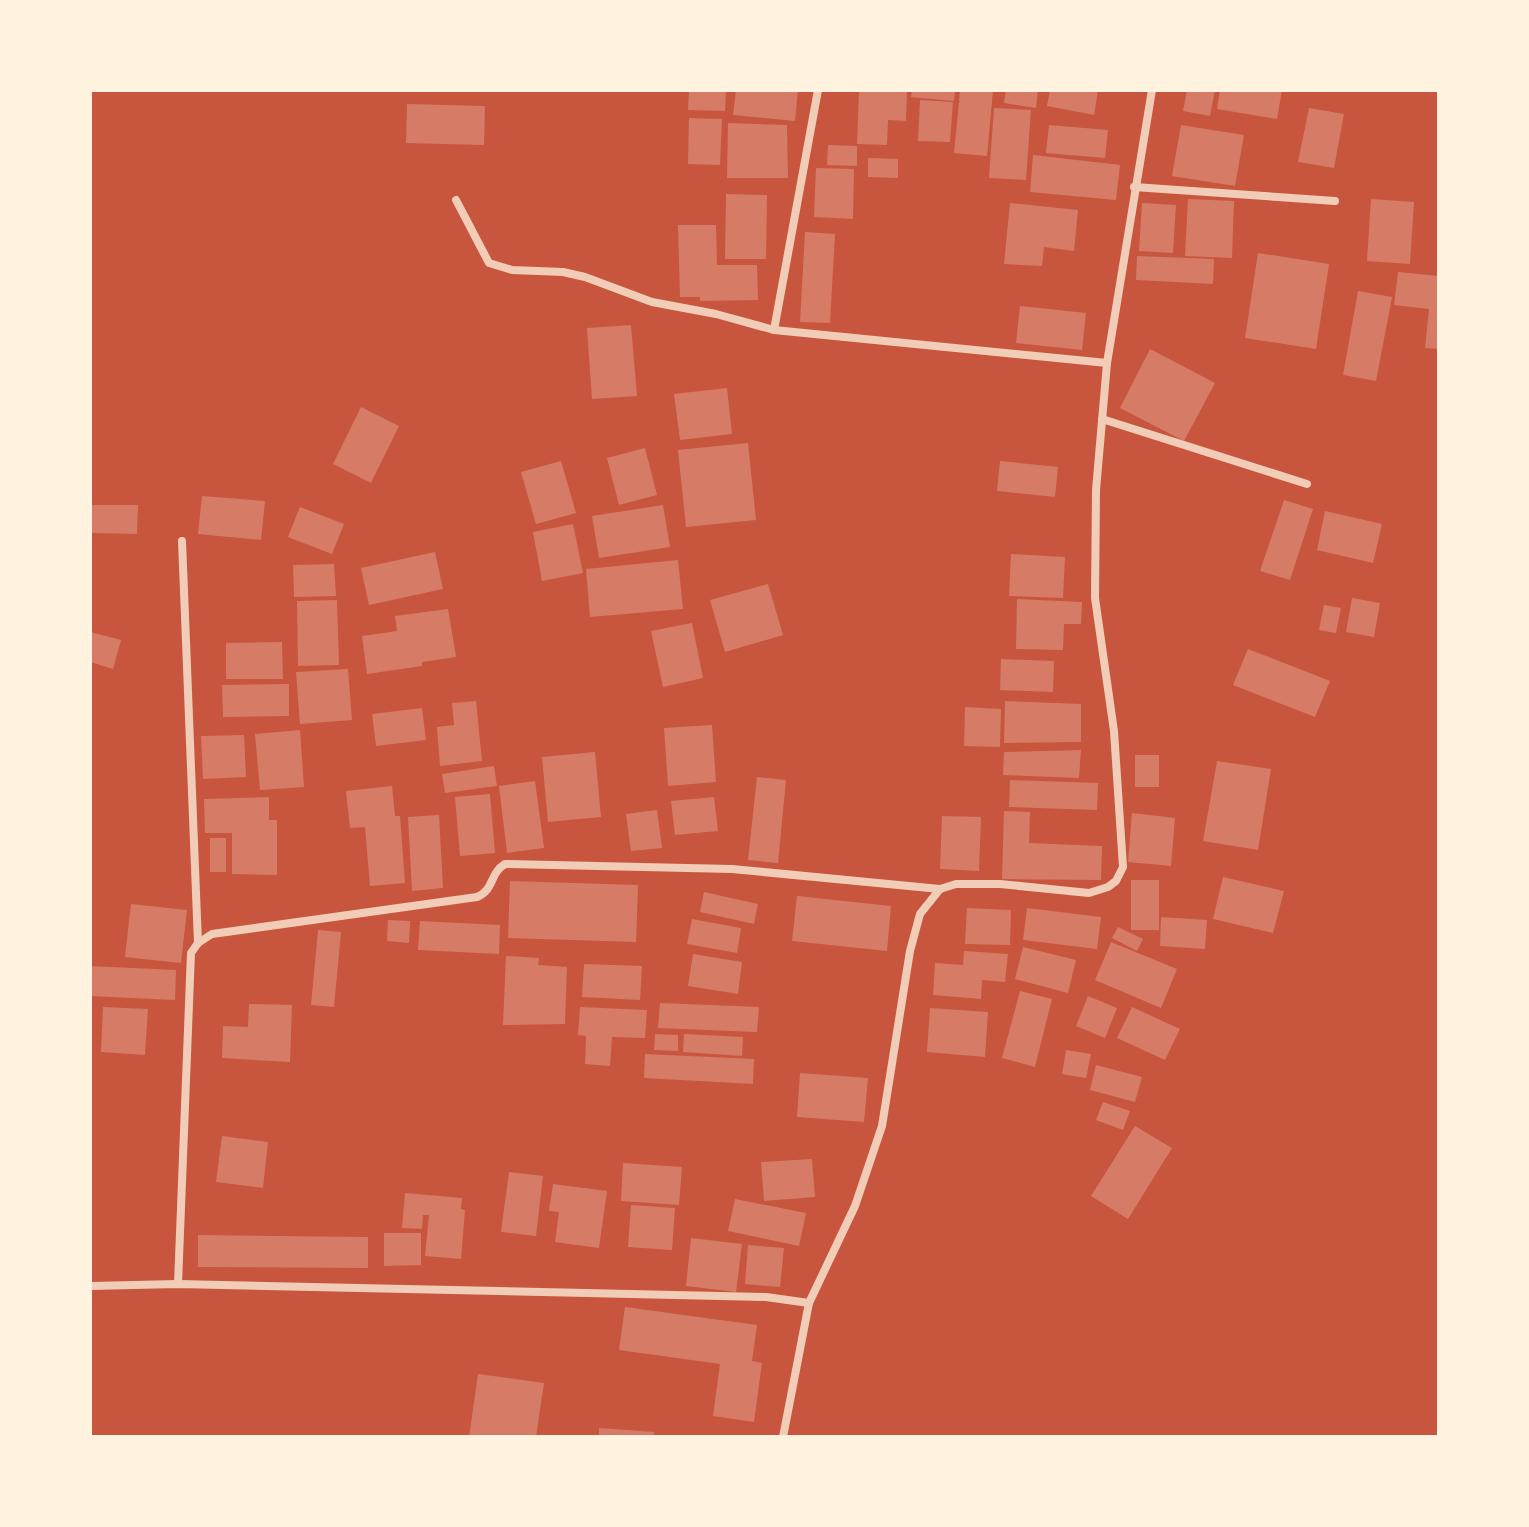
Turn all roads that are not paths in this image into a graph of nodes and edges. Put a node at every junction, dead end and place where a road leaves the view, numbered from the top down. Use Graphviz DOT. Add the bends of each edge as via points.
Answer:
graph roads {
  1 [pos="818,90"];
  2 [pos="1152,90"];
  3 [pos="1134,187"];
  4 [pos="456,200"];
  5 [pos="1335,201"];
  6 [pos="774,330"];
  7 [pos="1107,363"];
  8 [pos="1102,419"];
  9 [pos="1307,484"];
  10 [pos="182,541"];
  11 [pos="940,889"];
  12 [pos="198,943"];
  13 [pos="178,1284"];
  14 [pos="90,1286"];
  15 [pos="809,1303"];
  16 [pos="783,1437"];
  1 -- 6 [label="street"];
  2 -- 3 [label="street"];
  3 -- 5 [label="street"];
  3 -- 7 [label="street"];
  4 -- 6 [label="street" via="489,263 585,277 652,302"];
  6 -- 7 [label="street"];
  7 -- 8 [label="street"];
  8 -- 9 [label="street"];
  8 -- 11 [label="street" via="1095,598 1114,731 1123,867 1116,881 1089,893 1000,884"];
  10 -- 12 [label="street"];
  11 -- 12 [label="street" via="732,869 505,864 477,897 212,934"];
  11 -- 15 [label="street" via="920,914 913,939 882,1126 855,1206"];
  12 -- 13 [label="street" via="191,953"];
  13 -- 14 [label="street"];
  13 -- 15 [label="street" via="766,1297"];
  15 -- 16 [label="street"];
}
